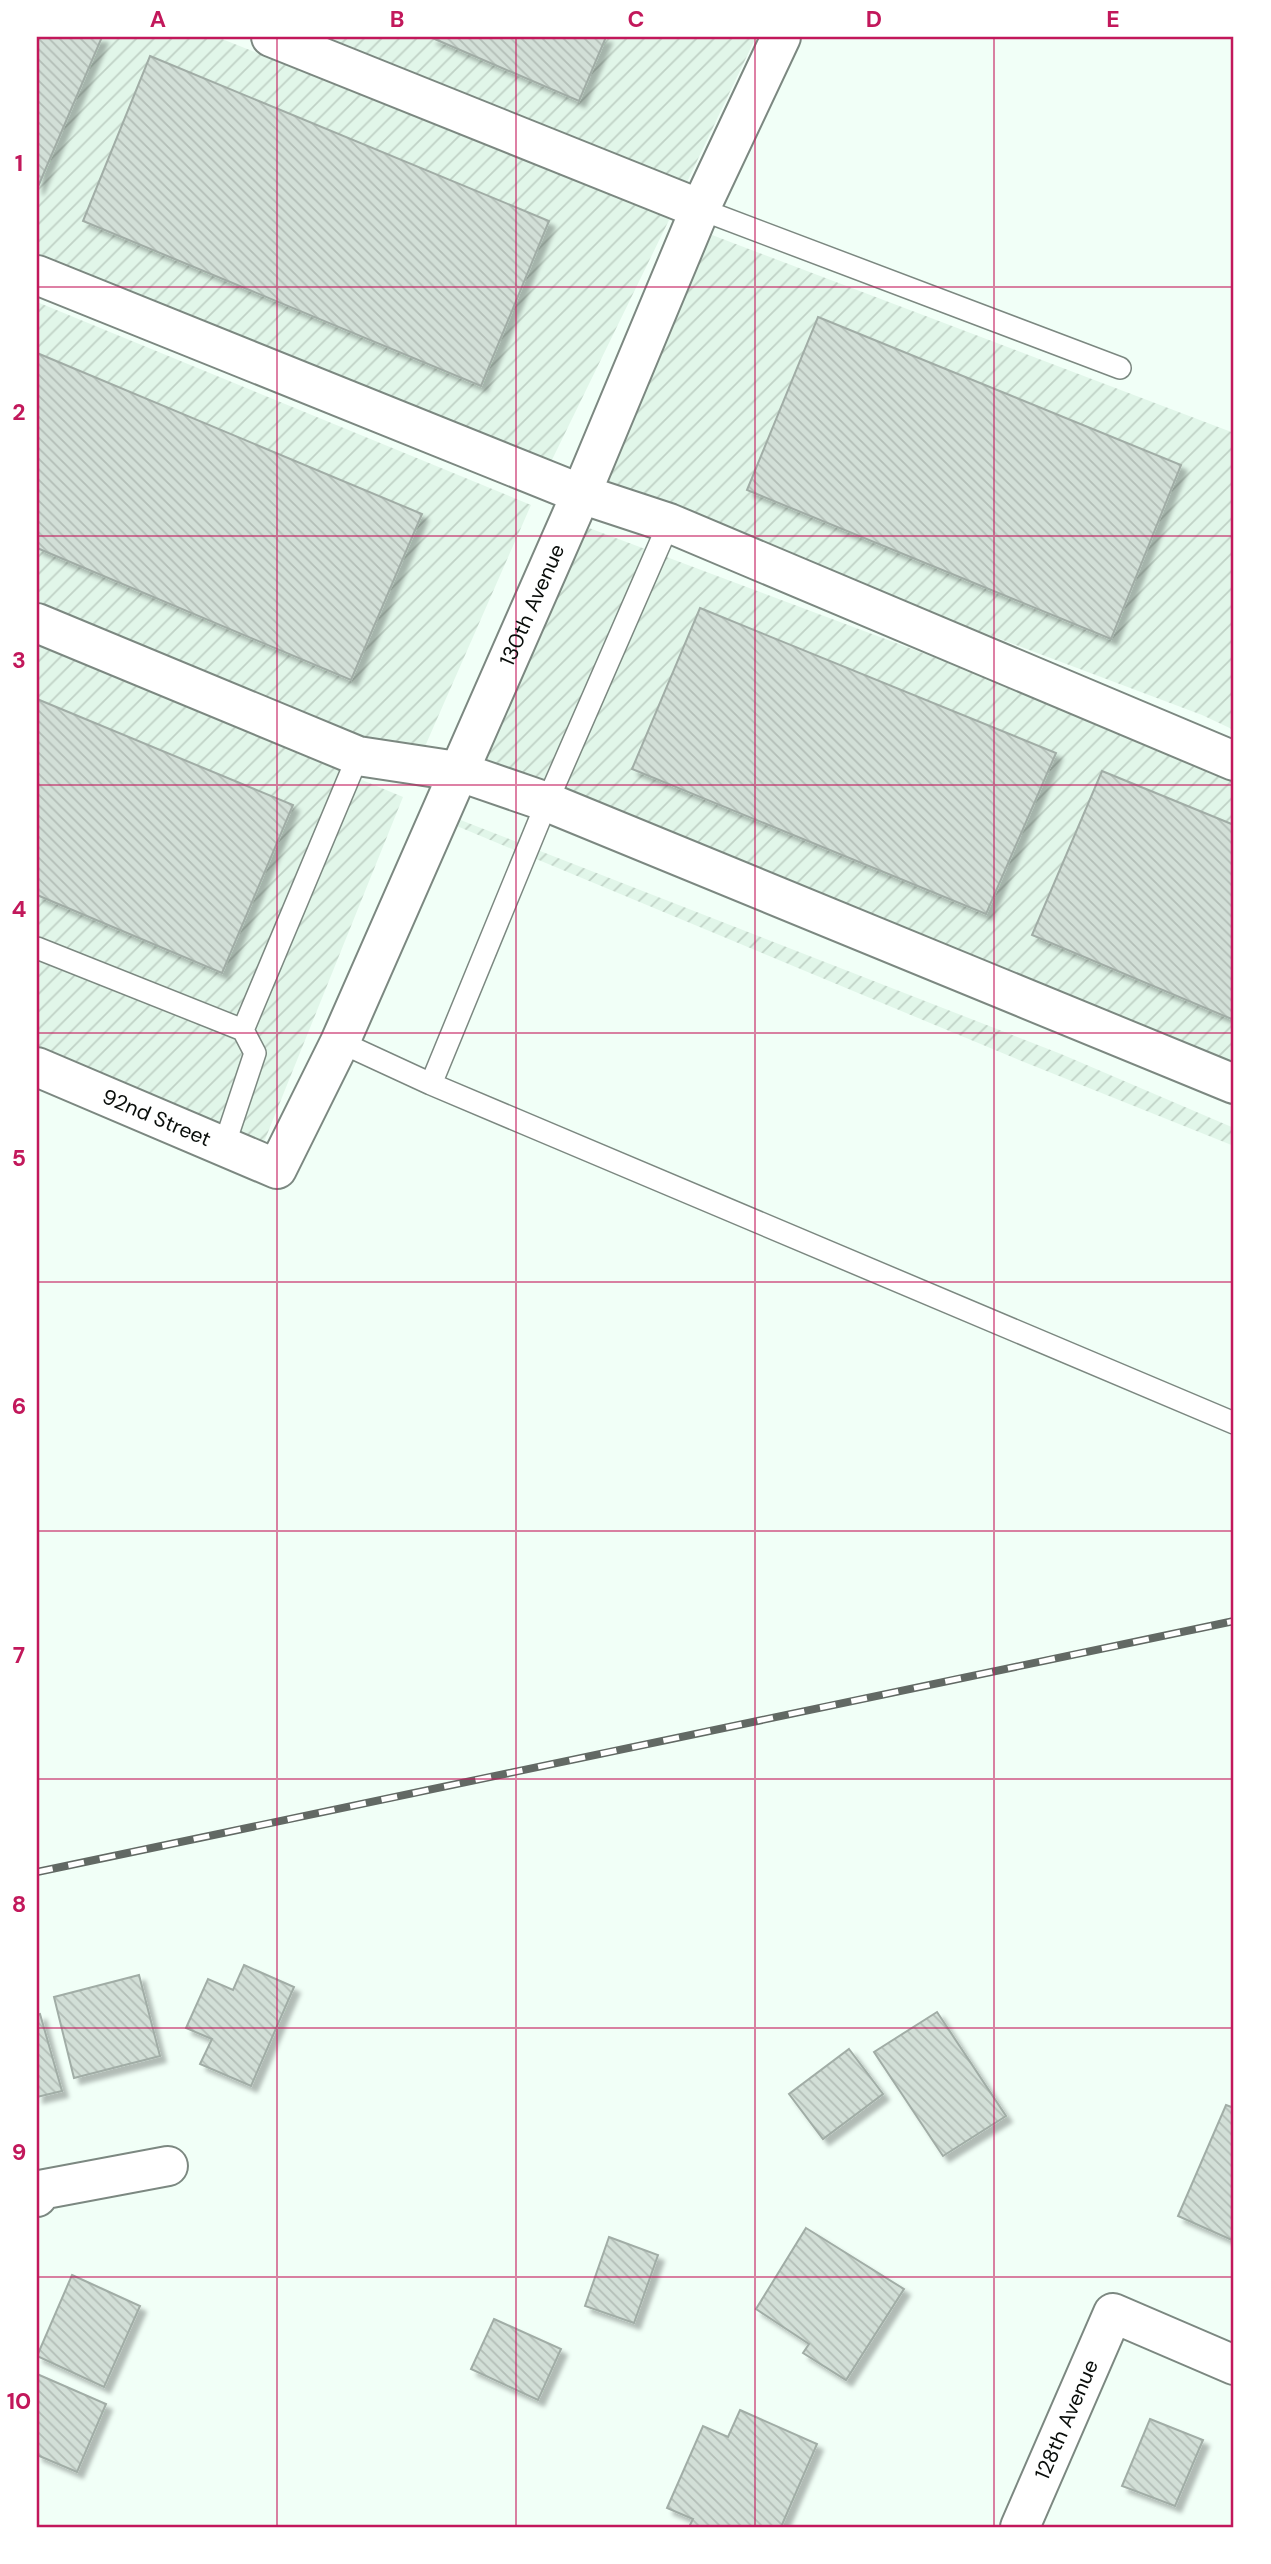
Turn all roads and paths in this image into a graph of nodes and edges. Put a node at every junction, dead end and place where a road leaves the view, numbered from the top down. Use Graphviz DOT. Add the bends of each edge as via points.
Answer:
graph roads {
  1 [pos="271,37"];
  2 [pos="781,37"];
  3 [pos="700,209"];
  4 [pos="37,275"];
  5 [pos="1120,368"];
  6 [pos="581,494"];
  7 [pos="669,523"];
  8 [pos="37,623"];
  9 [pos="358,756"];
  10 [pos="1234,761"];
  11 [pos="457,771"];
  12 [pos="547,802"];
  13 [pos="37,948"];
  14 [pos="243,1030"];
  15 [pos="340,1042"];
  16 [pos="37,1067"];
  17 [pos="431,1084"];
  18 [pos="1234,1084"];
  19 [pos="224,1146"];
  20 [pos="277,1169"];
  21 [pos="1234,1423"];
  22 [pos="168,2165"];
  23 [pos="37,2197"];
  24 [pos="1234,2365"];
  25 [pos="1020,2527"];
  1 -- 3 [label="street"];
  2 -- 3 [label="street, 130th Avenue"];
  3 -- 5 [label="lane"];
  3 -- 6 [label="street, 130th Avenue"];
  4 -- 6 [label="street"];
  6 -- 7 [label="street"];
  6 -- 11 [label="street, 130th Avenue"];
  7 -- 10 [label="street"];
  7 -- 12 [label="lane"];
  8 -- 9 [label="street"];
  9 -- 11 [label="street"];
  9 -- 14 [label="lane"];
  11 -- 12 [label="street"];
  11 -- 15 [label="street, 130th Avenue"];
  12 -- 17 [label="lane"];
  12 -- 18 [label="street"];
  13 -- 14 [label="lane"];
  14 -- 19 [label="lane" via="254,1054"];
  15 -- 17 [label="lane"];
  15 -- 20 [label="street, 130th Avenue"];
  16 -- 19 [label="street, 92nd Street"];
  17 -- 21 [label="lane"];
  19 -- 20 [label="street, 92nd Street"];
  22 -- 23 [label="street" via="40,2190"];
  24 -- 25 [label="street, 128th Avenue" via="1113,2313"];
}
